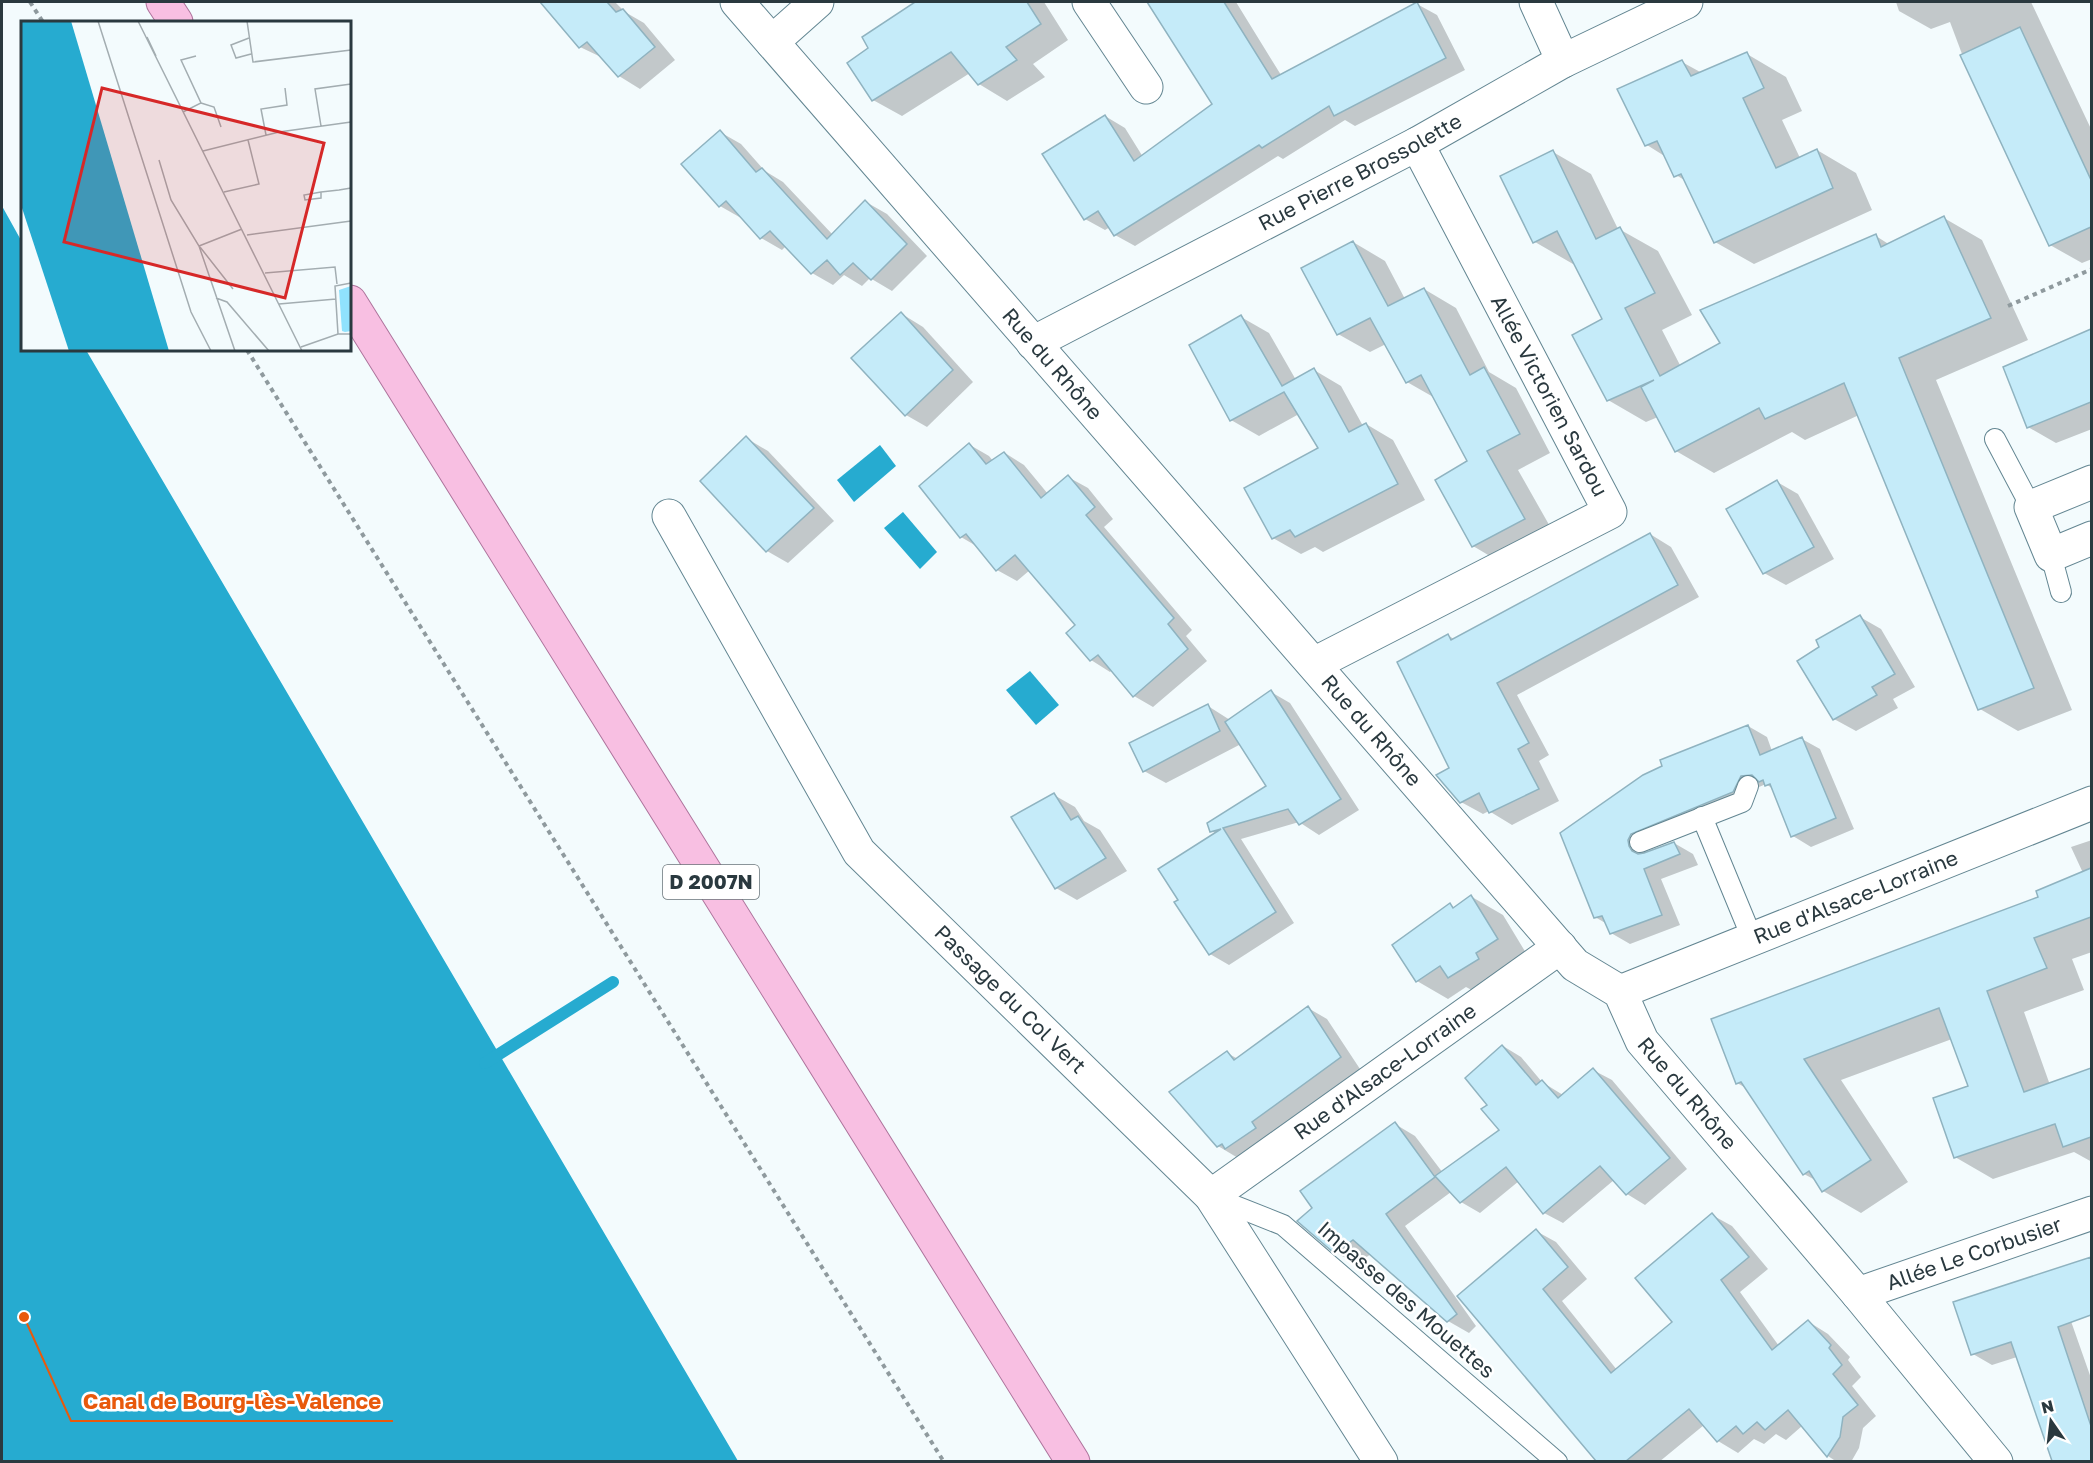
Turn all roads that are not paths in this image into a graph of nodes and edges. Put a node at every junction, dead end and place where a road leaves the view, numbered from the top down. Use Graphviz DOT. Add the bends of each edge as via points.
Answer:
graph roads {
  1 [pos="163,2"];
  2 [pos="737,2"];
  3 [pos="817,2"];
  4 [pos="1089,2"];
  5 [pos="1536,2"];
  6 [pos="1686,2"];
  7 [pos="175,21"];
  8 [pos="772,42"];
  9 [pos="1563,61"];
  10 [pos="1146,87"];
  11 [pos="1417,144"];
  12 [pos="351,304"];
  13 [pos="1033,343"];
  14 [pos="1995,439"];
  15 [pos="2091,482"];
  16 [pos="2031,507"];
  17 [pos="669,516"];
  18 [pos="2091,538"];
  19 [pos="2051,555"];
  20 [pos="2061,592"];
  21 [pos="1314,664"];
  22 [pos="1749,786"];
  23 [pos="2091,803"];
  24 [pos="1702,817"];
  25 [pos="1640,842"];
  26 [pos="1752,938"];
  27 [pos="1560,947"];
  28 [pos="1620,992"];
  29 [pos="1211,1196"];
  30 [pos="2091,1213"];
  31 [pos="1858,1294"];
  32 [pos="1073,1461"];
  33 [pos="1381,1461"];
  34 [pos="1557,1461"];
  35 [pos="1996,1461"];
  1 -- 7 [label="main road"];
  2 -- 8 [label="street, Rue du Rhône"];
  3 -- 8 [label="street"];
  4 -- 10 [label="street"];
  5 -- 9 [label="street"];
  6 -- 9 [label="street, Rue Pierre Brossolette"];
  8 -- 13 [label="street, Rue du Rhône"];
  9 -- 11 [label="street, Rue Pierre Brossolette"];
  11 -- 13 [label="street, Rue Pierre Brossolette"];
  11 -- 21 [label="street, Allée Victorien Sardou" via="1610,512"];
  12 -- 32 [label="main road, D 2007N"];
  13 -- 21 [label="street, Rue du Rhône"];
  14 -- 16 [label="lane"];
  15 -- 16 [label="street"];
  16 -- 19 [label="street"];
  17 -- 29 [label="street, Passage du Col Vert" via="859,852"];
  18 -- 19 [label="street"];
  19 -- 20 [label="lane"];
  21 -- 27 [label="street, Rue du Rhône"];
  22 -- 24 [label="lane" via="1742,802"];
  23 -- 26 [label="street, Rue d'Alsace-Lorraine"];
  24 -- 25 [label="lane"];
  24 -- 26 [label="lane"];
  26 -- 28 [label="street, Rue d'Alsace-Lorraine"];
  27 -- 28 [label="street, Rue du Rhône" via="1575,965"];
  27 -- 29 [label="street, Rue d'Alsace-Lorraine"];
  28 -- 31 [label="street, Rue du Rhône" via="1642,1041"];
  29 -- 33 [label="street, Passage du Col Vert"];
  29 -- 34 [label="lane, Impasse des Mouettes" via="1283,1225"];
  30 -- 31 [label="street, Allée Le Corbusier"];
  31 -- 35 [label="street, Rue du Rhône"];
}
